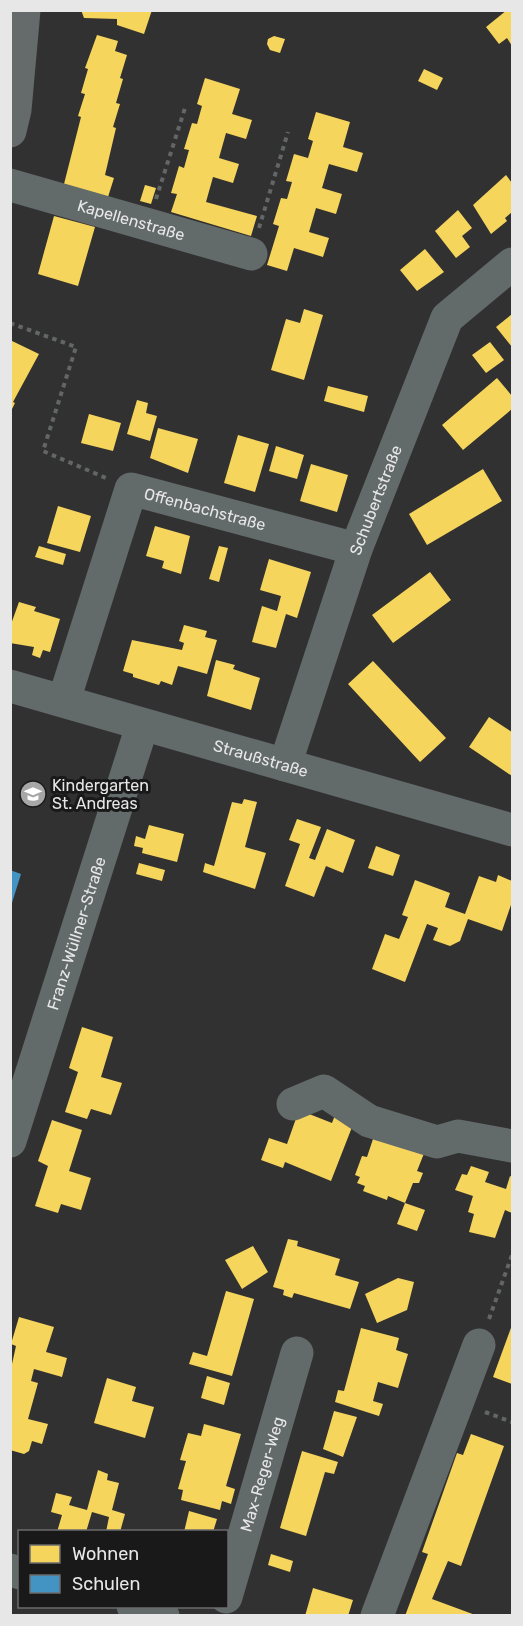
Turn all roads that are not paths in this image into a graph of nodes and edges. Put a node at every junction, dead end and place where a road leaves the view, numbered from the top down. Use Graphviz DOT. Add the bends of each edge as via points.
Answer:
graph roads {
  1 [pos="24,10"];
  2 [pos="10,131"];
  3 [pos="10,185"];
  4 [pos="251,254"];
  5 [pos="513,264"];
  6 [pos="356,549"];
  7 [pos="10,686"];
  8 [pos="64,700"];
  9 [pos="142,726"];
  10 [pos="285,765"];
  11 [pos="513,830"];
  12 [pos="293,1104"];
  13 [pos="10,1141"];
  14 [pos="513,1146"];
  15 [pos="479,1346"];
  16 [pos="297,1353"];
  17 [pos="228,1589"];
  18 [pos="138,1608"];
  19 [pos="163,1616"];
  20 [pos="377,1616"];
  1 -- 2 [label="main road"];
  3 -- 4 [label="street, Kapellenstraße"];
  5 -- 6 [label="street, Schubertstraße" via="447,318"];
  6 -- 8 [label="street, Offenbachstraße" via="131,489"];
  6 -- 10 [label="street, Schubertstraße"];
  7 -- 8 [label="street, Straußstraße"];
  8 -- 9 [label="street, Straußstraße"];
  9 -- 10 [label="street, Straußstraße"];
  9 -- 13 [label="street, Franz-Wüllner-Straße"];
  10 -- 11 [label="street, Straußstraße"];
  12 -- 14 [label="street" via="324,1091 369,1120 436,1142 458,1136"];
  15 -- 20 [label="street"];
  16 -- 17 [label="street, Max-Reger-Weg"];
  18 -- 19 [label="street"];
}
